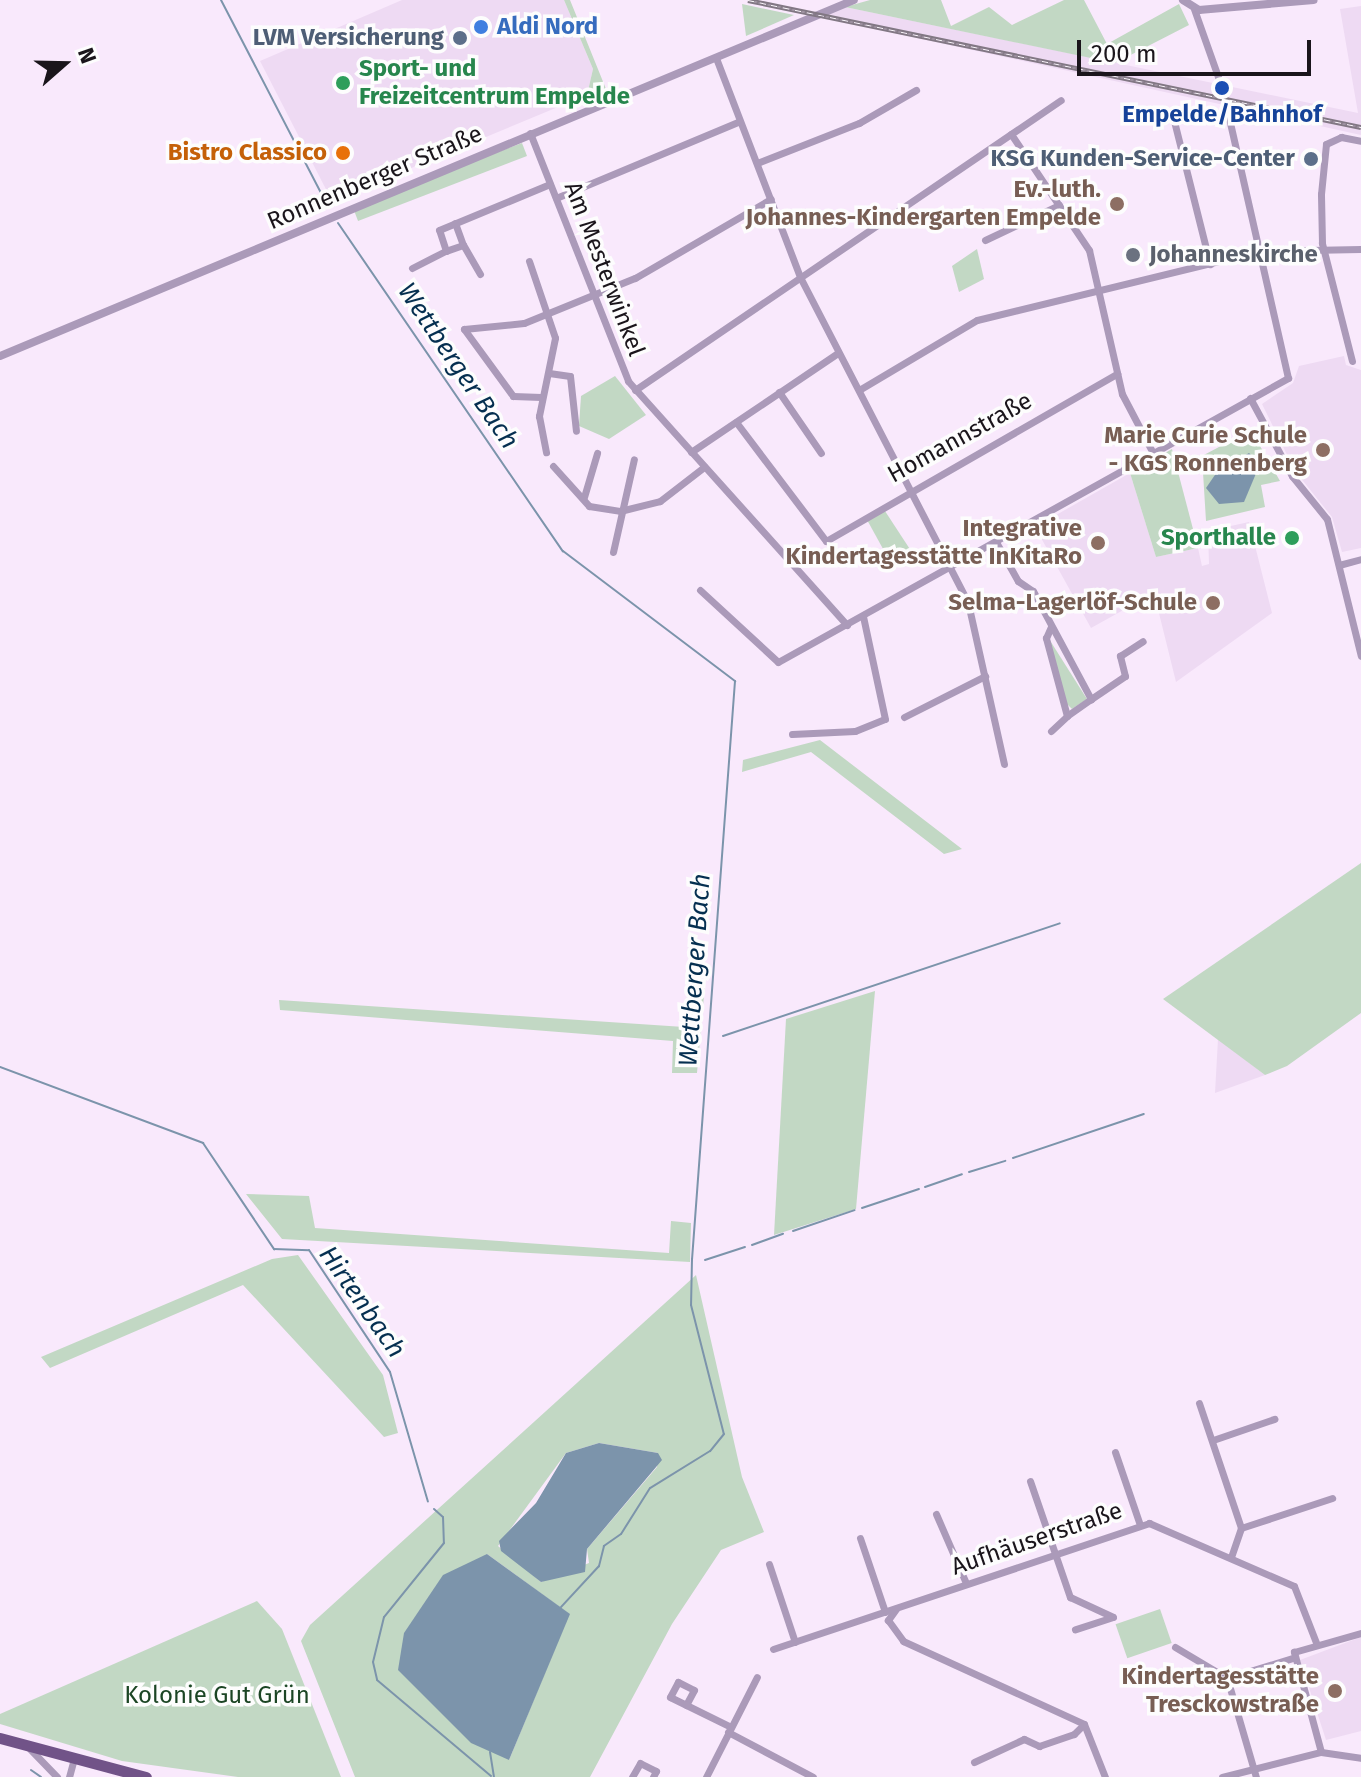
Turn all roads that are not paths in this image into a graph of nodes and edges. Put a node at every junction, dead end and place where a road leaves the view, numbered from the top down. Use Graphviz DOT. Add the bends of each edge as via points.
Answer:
graph roads {
  1 [pos="854,0"];
  2 [pos="1183,0"];
  3 [pos="1314,0"];
  4 [pos="1250,2"];
  5 [pos="1194,9"];
  6 [pos="716,58"];
  7 [pos="916,90"];
  8 [pos="1061,100"];
  9 [pos="1172,113"];
  10 [pos="740,121"];
  11 [pos="530,133"];
  12 [pos="1011,134"];
  13 [pos="1361,141"];
  14 [pos="757,163"];
  15 [pos="550,184"];
  16 [pos="556,198"];
  17 [pos="771,199"];
  18 [pos="1059,205"];
  19 [pos="455,223"];
  20 [pos="985,240"];
  21 [pos="463,245"];
  22 [pos="1361,249"];
  23 [pos="1324,250"];
  24 [pos="446,251"];
  25 [pos="1260,251"];
  26 [pos="529,261"];
  27 [pos="1210,264"];
  28 [pos="412,268"];
  29 [pos="480,274"];
  30 [pos="800,277"];
  31 [pos="1099,290"];
  32 [pos="593,294"];
  33 [pos="549,312"];
  34 [pos="838,353"];
  35 [pos="0,356"];
  36 [pos="1352,361"];
  37 [pos="549,373"];
  38 [pos="1117,374"];
  39 [pos="635,390"];
  40 [pos="859,390"];
  41 [pos="779,392"];
  42 [pos="541,397"];
  43 [pos="1250,398"];
  44 [pos="736,422"];
  45 [pos="576,431"];
  46 [pos="546,452"];
  47 [pos="691,452"];
  48 [pos="597,453"];
  49 [pos="821,453"];
  50 [pos="1153,453"];
  51 [pos="634,459"];
  52 [pos="553,466"];
  53 [pos="704,467"];
  54 [pos="910,490"];
  55 [pos="584,497"];
  56 [pos="620,511"];
  57 [pos="996,542"];
  58 [pos="613,552"];
  59 [pos="1361,559"];
  60 [pos="1339,565"];
  61 [pos="950,567"];
  62 [pos="700,590"];
  63 [pos="863,616"];
  64 [pos="847,625"];
  65 [pos="1051,627"];
  66 [pos="1143,641"];
  67 [pos="1361,656"];
  68 [pos="985,676"];
  69 [pos="1091,699"];
  70 [pos="1067,716"];
  71 [pos="904,717"];
  72 [pos="1051,731"];
  73 [pos="792,734"];
  74 [pos="1004,764"];
  75 [pos="1199,1403"];
  76 [pos="1274,1419"];
  77 [pos="1213,1440"];
  78 [pos="1115,1452"];
  79 [pos="1030,1481"];
  80 [pos="1332,1498"];
  81 [pos="936,1514"];
  82 [pos="1140,1525"];
  83 [pos="1241,1528"];
  84 [pos="860,1538"];
  85 [pos="1055,1553"];
  86 [pos="1231,1557"];
  87 [pos="769,1564"];
  88 [pos="966,1583"];
  89 [pos="901,1606"];
  90 [pos="885,1612"];
  91 [pos="1075,1629"];
  92 [pos="1361,1633"];
  93 [pos="795,1642"];
  94 [pos="1317,1645"];
  95 [pos="1175,1647"];
  96 [pos="773,1649"];
  97 [pos="1293,1658"];
  98 [pos="757,1677"];
  99 [pos="1227,1678"];
  100 [pos="686,1705"];
  101 [pos="1084,1724"];
  102 [pos="729,1729"];
  103 [pos="0,1738"];
  104 [pos="30,1749"];
  105 [pos="1321,1752"];
  106 [pos="1361,1758"];
  107 [pos="73,1762"];
  108 [pos="974,1762"];
  109 [pos="1255,1773"];
  110 [pos="57,1777"];
  111 [pos="69,1777"];
  112 [pos="146,1777"];
  113 [pos="632,1777"];
  114 [pos="653,1777"];
  115 [pos="706,1777"];
  116 [pos="813,1777"];
  117 [pos="1105,1777"];
  118 [pos="1222,1777"];
  1 -- 6 [label="street, Ronnenberger Straße"];
  2 -- 5 [label="street"];
  3 -- 4 [label="street"];
  4 -- 5 [label="street"];
  5 -- 25 [label="street" via="1222,88"];
  6 -- 10 [label="street"];
  6 -- 11 [label="street, Ronnenberger Straße"];
  7 -- 14 [label="street" via="859,123"];
  8 -- 12 [label="street"];
  9 -- 27 [label="street"];
  10 -- 14 [label="street"];
  10 -- 16 [label="street"];
  11 -- 15 [label="street, Am Mesterwinkel"];
  11 -- 35 [label="street, Ronnenberger Straße"];
  12 -- 18 [label="street"];
  12 -- 30 [label="street"];
  13 -- 23 [label="street" via="1341,137 1326,144"];
  14 -- 17 [label="street"];
  15 -- 16 [label="street, Am Mesterwinkel"];
  15 -- 19 [label="street"];
  16 -- 32 [label="street, Am Mesterwinkel"];
  17 -- 30 [label="street"];
  17 -- 32 [label="street" via="635,278"];
  18 -- 20 [label="street"];
  18 -- 31 [label="street" via="1089,250"];
  19 -- 21 [label="street"];
  19 -- 24 [label="street" via="439,230"];
  21 -- 24 [label="street"];
  21 -- 29 [label="street"];
  22 -- 23 [label="street"];
  23 -- 25 [label="street"];
  23 -- 36 [label="street"];
  24 -- 28 [label="street"];
  25 -- 27 [label="street"];
  25 -- 43 [label="street" via="1290,374"];
  26 -- 33 [label="street"];
  27 -- 31 [label="street"];
  30 -- 34 [label="street"];
  30 -- 39 [label="street"];
  31 -- 38 [label="street"];
  31 -- 40 [label="street" via="977,320"];
  32 -- 33 [label="street"];
  32 -- 39 [label="street, Am Mesterwinkel"];
  33 -- 37 [label="street"];
  33 -- 42 [label="street" via="464,329 513,396"];
  34 -- 40 [label="street"];
  34 -- 41 [label="street"];
  37 -- 42 [label="street"];
  37 -- 45 [label="street" via="570,376"];
  38 -- 50 [label="street"];
  38 -- 54 [label="street, Homannstraße"];
  39 -- 47 [label="street, Am Mesterwinkel"];
  40 -- 54 [label="street"];
  41 -- 44 [label="street"];
  41 -- 49 [label="street"];
  42 -- 46 [label="street"];
  43 -- 50 [label="street"];
  43 -- 60 [label="street" via="1292,476 1327,519"];
  44 -- 47 [label="street"];
  44 -- 54 [label="street, Homannstraße" via="826,541"];
  47 -- 53 [label="street, Am Mesterwinkel"];
  48 -- 55 [label="street"];
  50 -- 57 [label="street"];
  51 -- 56 [label="street"];
  52 -- 55 [label="street"];
  53 -- 56 [label="street" via="660,501"];
  53 -- 64 [label="street, Am Mesterwinkel"];
  54 -- 61 [label="street"];
  55 -- 56 [label="street" via="589,506"];
  56 -- 58 [label="street"];
  57 -- 61 [label="street"];
  57 -- 65 [label="street"];
  59 -- 60 [label="street"];
  60 -- 67 [label="street"];
  61 -- 63 [label="street"];
  61 -- 68 [label="street"];
  62 -- 64 [label="street" via="778,662"];
  63 -- 64 [label="street"];
  63 -- 73 [label="street" via="885,719 855,731"];
  65 -- 69 [label="street"];
  65 -- 70 [label="street" via="1046,638"];
  66 -- 69 [label="street" via="1120,656 1125,676"];
  68 -- 71 [label="street"];
  68 -- 74 [label="street"];
  69 -- 70 [label="street"];
  70 -- 72 [label="street"];
  75 -- 77 [label="street"];
  76 -- 77 [label="street"];
  77 -- 83 [label="street"];
  78 -- 82 [label="street"];
  79 -- 85 [label="street"];
  80 -- 83 [label="street"];
  81 -- 88 [label="street"];
  82 -- 85 [label="street, Aufhäuserstraße"];
  82 -- 86 [label="street, Aufhäuserstraße" via="1167,1527"];
  83 -- 86 [label="street"];
  84 -- 90 [label="street"];
  85 -- 88 [label="street, Aufhäuserstraße"];
  85 -- 91 [label="street" via="1070,1597 1113,1617"];
  86 -- 94 [label="street, Aufhäuserstraße" via="1294,1586"];
  87 -- 93 [label="street"];
  88 -- 89 [label="street, Aufhäuserstraße"];
  89 -- 90 [label="street, Aufhäuserstraße"];
  89 -- 101 [label="street" via="888,1620 903,1641"];
  90 -- 93 [label="street, Aufhäuserstraße"];
  92 -- 94 [label="street"];
  93 -- 96 [label="street, Aufhäuserstraße"];
  94 -- 97 [label="street"];
  95 -- 99 [label="street"];
  97 -- 99 [label="street"];
  97 -- 105 [label="street"];
  98 -- 102 [label="street"];
  99 -- 109 [label="street"];
  100 -- 102 [label="street"];
  101 -- 108 [label="street" via="1074,1734 1039,1746 1024,1739"];
  101 -- 117 [label="street"];
  102 -- 115 [label="street"];
  102 -- 116 [label="street"];
  103 -- 104 [label="main road"];
  104 -- 107 [label="main road"];
  104 -- 110 [label="street"];
  105 -- 106 [label="street"];
  105 -- 109 [label="street"];
  107 -- 111 [label="street"];
  107 -- 112 [label="main road"];
  109 -- 118 [label="street"];
  113 -- 114 [label="street" via="640,1763 656,1771"];
}
